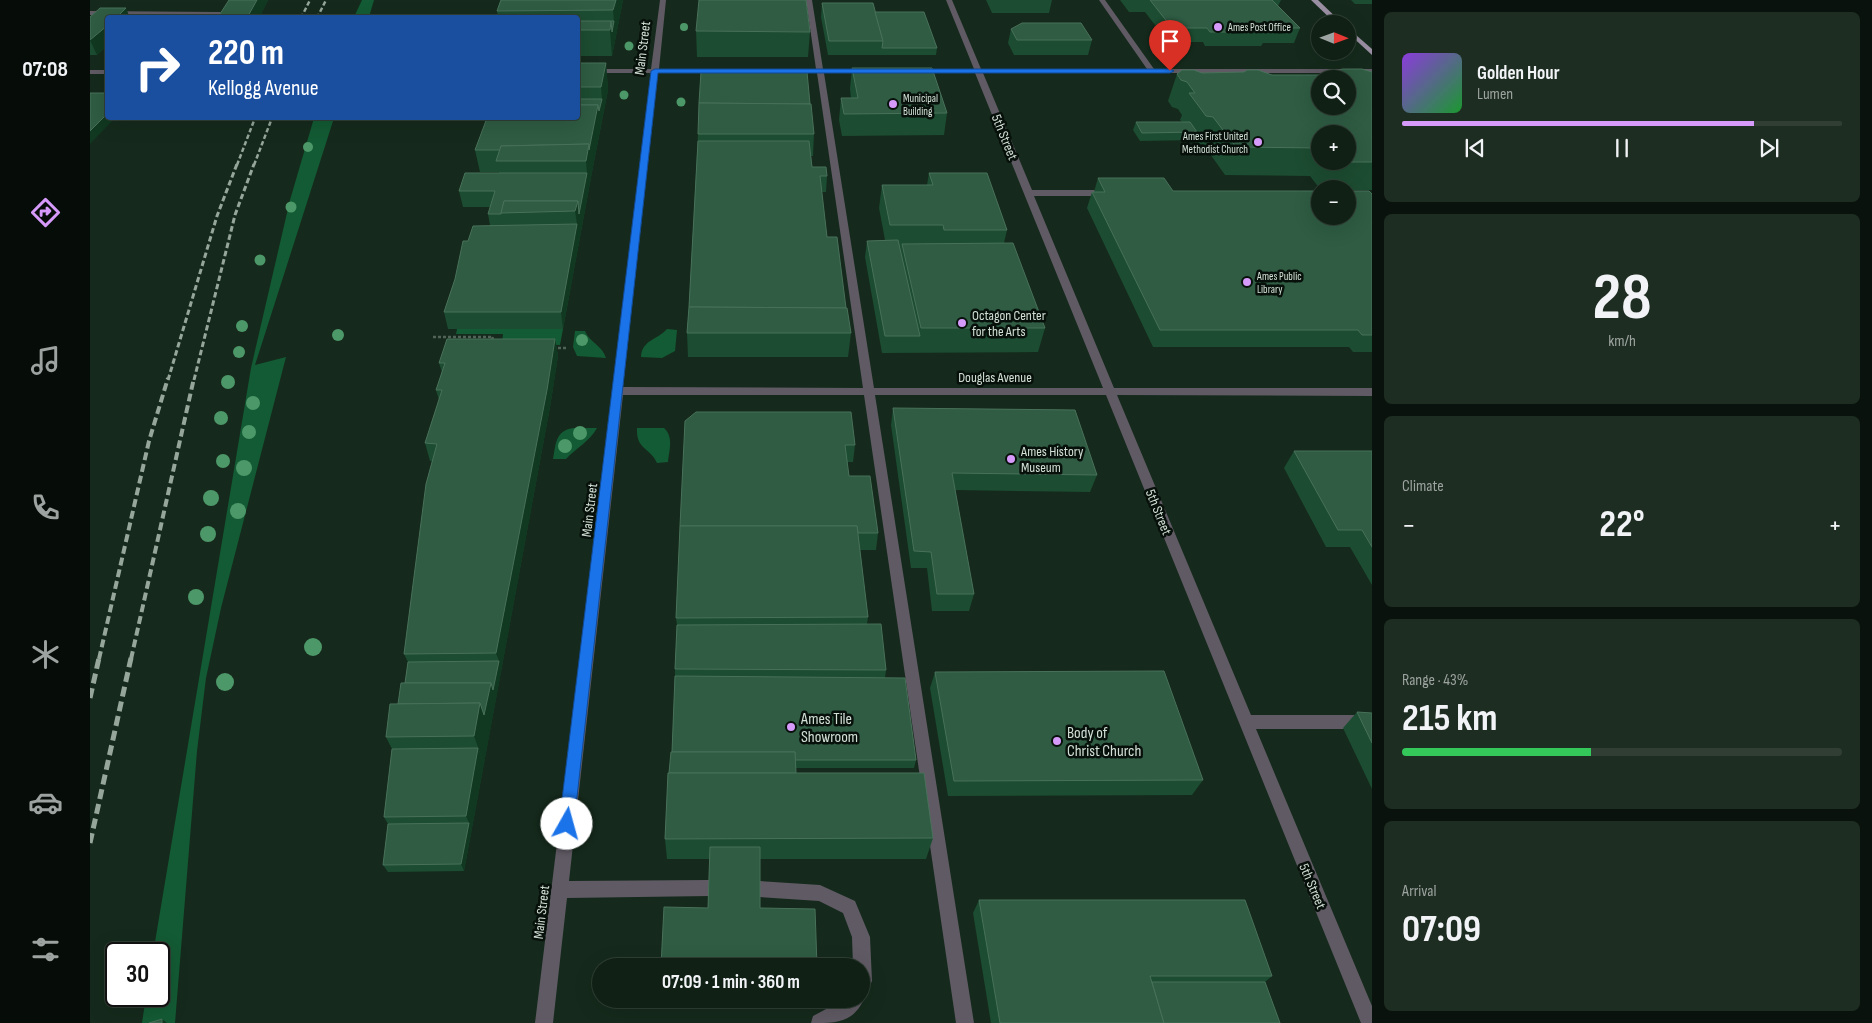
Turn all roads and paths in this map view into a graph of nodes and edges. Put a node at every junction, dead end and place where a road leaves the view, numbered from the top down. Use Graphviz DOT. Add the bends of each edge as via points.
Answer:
graph roads {
  1 [pos="663,0"];
  2 [pos="809,0"];
  3 [pos="949,0"];
  4 [pos="1102,0"];
  5 [pos="1314,0"];
  6 [pos="224,7"];
  7 [pos="90,14"];
  8 [pos="154,15"];
  9 [pos="220,15"];
  10 [pos="1330,15"];
  11 [pos="1356,38"];
  12 [pos="1372,53"];
  13 [pos="1372,70"];
  14 [pos="580,71"];
  15 [pos="655,71"];
  16 [pos="819,71"];
  17 [pos="878,71"];
  18 [pos="908,71"];
  19 [pos="978,71"];
  20 [pos="1152,71"];
  21 [pos="90,72"];
  22 [pos="105,72"];
  23 [pos="1028,193"];
  24 [pos="1120,193"];
  25 [pos="433,337"];
  26 [pos="490,348"];
  27 [pos="550,348"];
  28 [pos="566,348"];
  29 [pos="617,391"];
  30 [pos="1110,392"];
  31 [pos="1372,392"];
  32 [pos="868,393"];
  33 [pos="1246,722"];
  34 [pos="1372,722"];
  35 [pos="710,888"];
  36 [pos="759,889"];
  37 [pos="559,890"];
  38 [pos="862,958"];
  39 [pos="849,1008"];
  40 [pos="544,1023"];
  41 [pos="820,1023"];
  42 [pos="965,1023"];
  43 [pos="1370,1023"];
  1 -- 15 [label="street, Main Street"];
  2 -- 16 [label="street"];
  3 -- 19 [label="street, 5th Street"];
  4 -- 20 [label="street"];
  5 -- 10 [label="main road"];
  6 -- 9 [label="street"];
  7 -- 8 [label="street"];
  11 -- 12 [label="main road"];
  13 -- 20 [label="street"];
  14 -- 15 [label="street"];
  15 -- 16 [label="street"];
  15 -- 29 [label="street, Main Street"];
  16 -- 17 [label="street"];
  16 -- 32 [label="street"];
  18 -- 19 [label="street"];
  19 -- 20 [label="street"];
  19 -- 23 [label="street, 5th Street"];
  21 -- 22 [label="street"];
  23 -- 24 [label="street"];
  23 -- 30 [label="street, 5th Street"];
  25 -- 26 [label="path" via="492,337"];
  27 -- 28 [label="path"];
  29 -- 32 [label="street, Douglas Avenue"];
  29 -- 37 [label="street, Main Street"];
  30 -- 31 [label="street, Douglas Avenue"];
  30 -- 32 [label="street, Douglas Avenue"];
  30 -- 33 [label="street, 5th Street"];
  32 -- 42 [label="street"];
  33 -- 34 [label="street"];
  33 -- 43 [label="street, 5th Street"];
  35 -- 37 [label="street"];
  36 -- 38 [label="street" via="820,893 849,907 861,937"];
  37 -- 40 [label="street, Main Street"];
  39 -- 41 [label="street"];
}
